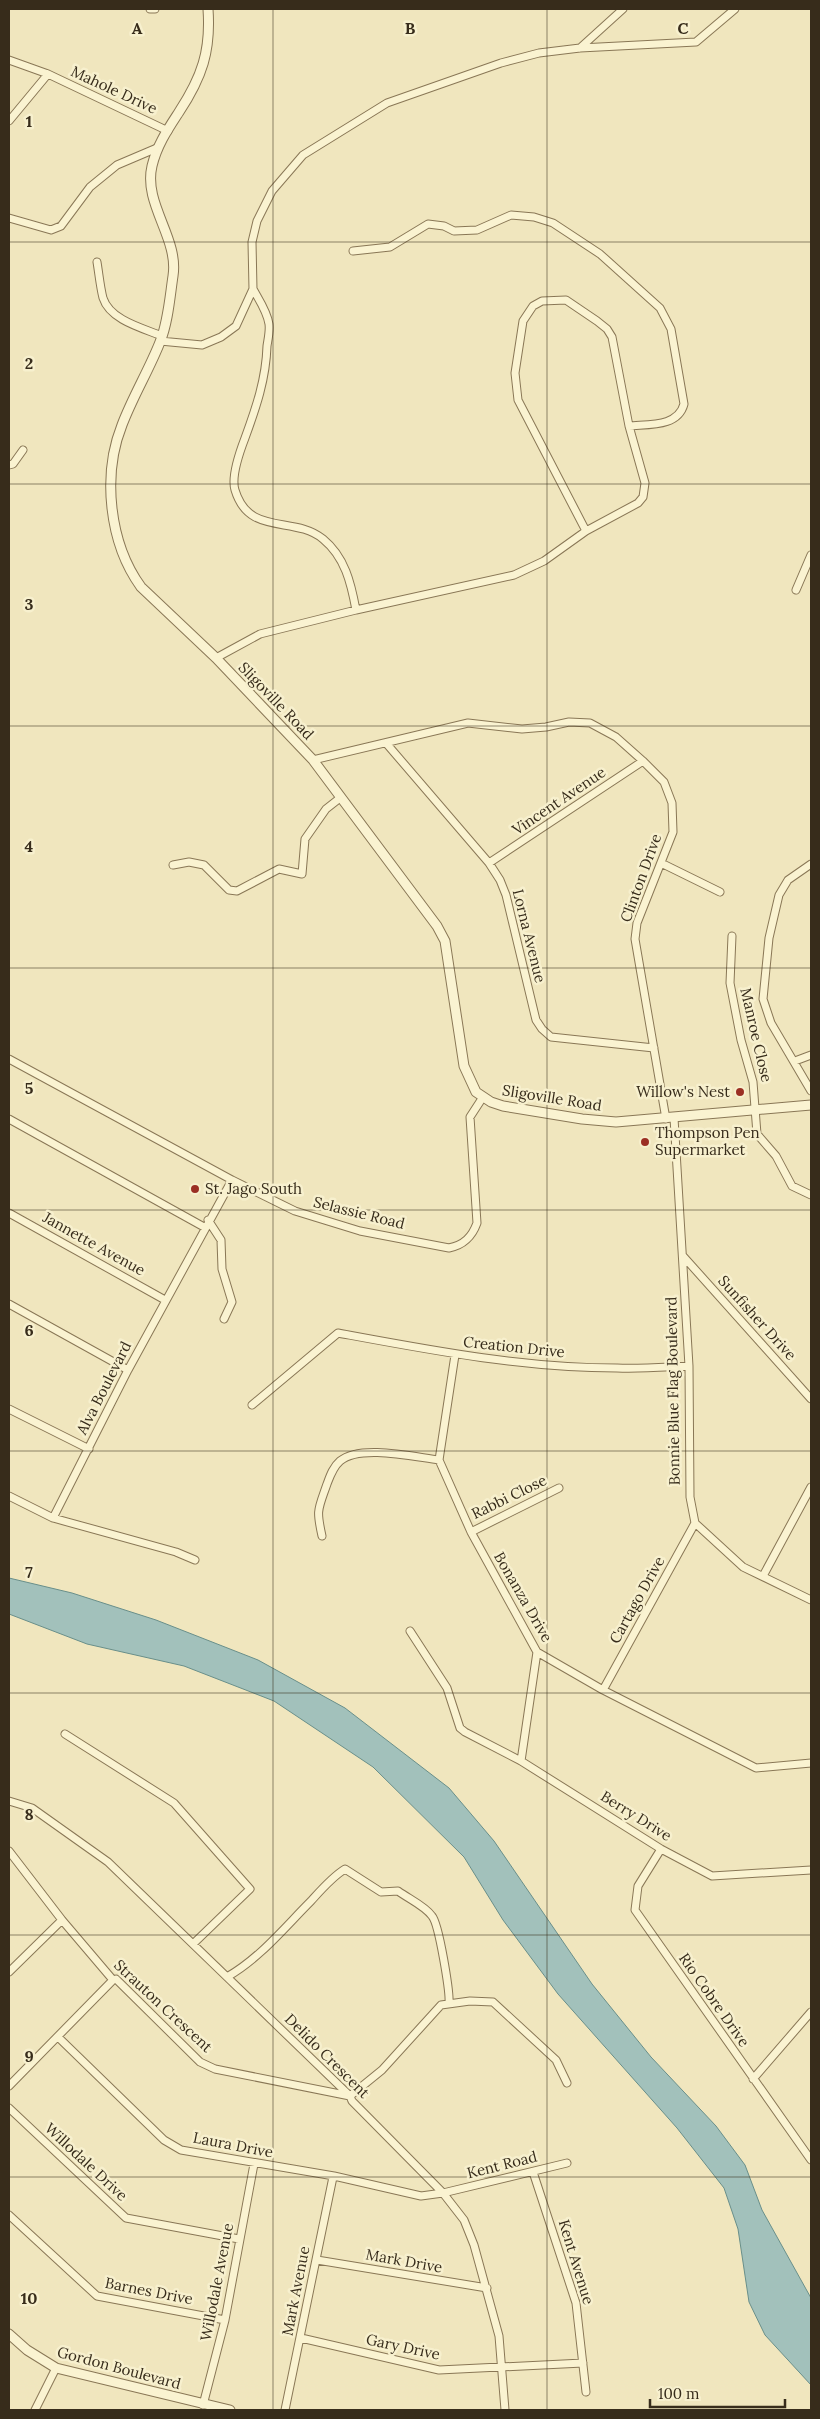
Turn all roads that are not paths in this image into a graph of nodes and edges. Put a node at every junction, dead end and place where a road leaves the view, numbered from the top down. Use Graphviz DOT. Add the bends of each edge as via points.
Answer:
graph roads {
  1 [pos="150,9"];
  2 [pos="155,9"];
  3 [pos="208,9"];
  4 [pos="623,9"];
  5 [pos="735,9"];
  6 [pos="580,48"];
  7 [pos="9,60"];
  8 [pos="48,74"];
  9 [pos="9,121"];
  10 [pos="168,131"];
  11 [pos="158,148"];
  12 [pos="9,218"];
  13 [pos="353,251"];
  14 [pos="98,262"];
  15 [pos="253,289"];
  16 [pos="161,338"];
  17 [pos="629,426"];
  18 [pos="23,450"];
  19 [pos="9,465"];
  20 [pos="586,531"];
  21 [pos="811,555"];
  22 [pos="796,590"];
  23 [pos="356,610"];
  24 [pos="216,658"];
  25 [pos="386,743"];
  26 [pos="314,760"];
  27 [pos="643,761"];
  28 [pos="340,798"];
  29 [pos="489,863"];
  30 [pos="662,863"];
  31 [pos="811,864"];
  32 [pos="173,865"];
  33 [pos="720,892"];
  34 [pos="732,936"];
  35 [pos="654,1048"];
  36 [pos="811,1055"];
  37 [pos="9,1059"];
  38 [pos="795,1061"];
  39 [pos="811,1091"];
  40 [pos="483,1097"];
  41 [pos="811,1104"];
  42 [pos="756,1110"];
  43 [pos="670,1118"];
  44 [pos="9,1119"];
  45 [pos="232,1180"];
  46 [pos="811,1195"];
  47 [pos="9,1213"];
  48 [pos="206,1224"];
  49 [pos="683,1256"];
  50 [pos="165,1300"];
  51 [pos="9,1304"];
  52 [pos="224,1319"];
  53 [pos="455,1355"];
  54 [pos="689,1366"];
  55 [pos="128,1370"];
  56 [pos="811,1399"];
  57 [pos="252,1405"];
  58 [pos="9,1409"];
  59 [pos="88,1450"];
  60 [pos="439,1460"];
  61 [pos="811,1487"];
  62 [pos="559,1488"];
  63 [pos="9,1496"];
  64 [pos="53,1518"];
  65 [pos="695,1523"];
  66 [pos="471,1532"];
  67 [pos="322,1536"];
  68 [pos="195,1560"];
  69 [pos="763,1576"];
  70 [pos="811,1600"];
  71 [pos="410,1631"];
  72 [pos="537,1652"];
  73 [pos="603,1690"];
  74 [pos="64,1734"];
  75 [pos="520,1761"];
  76 [pos="811,1763"];
  77 [pos="9,1801"];
  78 [pos="661,1849"];
  79 [pos="9,1851"];
  80 [pos="811,1870"];
  81 [pos="62,1920"];
  82 [pos="193,1944"];
  83 [pos="9,1972"];
  84 [pos="227,1977"];
  85 [pos="113,1980"];
  86 [pos="449,2003"];
  87 [pos="811,2012"];
  88 [pos="58,2037"];
  89 [pos="753,2079"];
  90 [pos="567,2083"];
  91 [pos="9,2086"];
  92 [pos="350,2096"];
  93 [pos="9,2108"];
  94 [pos="811,2160"];
  95 [pos="567,2163"];
  96 [pos="254,2164"];
  97 [pos="533,2172"];
  98 [pos="333,2177"];
  99 [pos="443,2193"];
  100 [pos="9,2215"];
  101 [pos="240,2239"];
  102 [pos="316,2260"];
  103 [pos="486,2288"];
  104 [pos="225,2320"];
  105 [pos="9,2334"];
  106 [pos="301,2338"];
  107 [pos="583,2363"];
  108 [pos="500,2367"];
  109 [pos="56,2368"];
  110 [pos="586,2392"];
  111 [pos="203,2405"];
  112 [pos="35,2410"];
  113 [pos="230,2410"];
  114 [pos="285,2410"];
  115 [pos="505,2410"];
  1 -- 2 [label="street"];
  3 -- 10 [label="street, Sligoville Road" via="204,66"];
  4 -- 6 [label="street"];
  5 -- 6 [label="street" via="696,42"];
  6 -- 15 [label="street" via="539,53 501,63 387,103 303,155 272,191 257,221 252,242"];
  7 -- 8 [label="street, Mahole Drive"];
  8 -- 9 [label="street, Mahole Drive"];
  8 -- 10 [label="street, Mahole Drive"];
  10 -- 11 [label="street, Sligoville Road"];
  11 -- 12 [label="street" via="117,165 90,187 61,226 51,230"];
  11 -- 16 [label="street, Sligoville Road" via="151,183 172,251 174,274"];
  13 -- 17 [label="street" via="390,247 428,224 454,231 478,230 512,215 553,223 607,260 660,308 671,329 684,404 682,413 668,421"];
  14 -- 16 [label="street" via="104,300 113,313"];
  15 -- 16 [label="street" via="236,326 222,337 202,345"];
  15 -- 23 [label="street" via="269,324 266,374 238,456 234,489 249,514 265,522 301,528 322,538 339,556 350,578"];
  16 -- 24 [label="street, Sligoville Road" via="121,426 110,477 111,505 117,534 134,578"];
  17 -- 20 [label="street" via="645,482 643,497 630,508"];
  17 -- 20 [label="street" via="612,337 607,329 566,300 542,301 533,306 523,321 515,390"];
  18 -- 19 [label="street"];
  20 -- 23 [label="street" via="544,560 514,575"];
  21 -- 22 [label="street"];
  23 -- 24 [label="street" via="260,634"];
  24 -- 26 [label="street, Sligoville Road"];
  25 -- 26 [label="street, Clinton Drive"];
  25 -- 27 [label="street, Clinton Drive" via="468,723 522,728 568,722 590,723 616,737"];
  25 -- 29 [label="street, Lorna Avenue"];
  26 -- 28 [label="street, Sligoville Road"];
  27 -- 29 [label="street, Vincent Avenue"];
  27 -- 30 [label="street, Clinton Drive" via="664,782 672,803 672,832"];
  28 -- 32 [label="street" via="326,810 306,839 302,874 279,869 237,891 229,890 204,865 189,862"];
  28 -- 40 [label="street, Sligoville Road" via="442,933 464,1066 470,1084"];
  29 -- 35 [label="street, Lorna Avenue" via="506,896 536,1020 542,1029 551,1037"];
  30 -- 33 [label="street"];
  30 -- 35 [label="street, Clinton Drive" via="637,923 635,939"];
  31 -- 38 [label="street" via="788,880 780,895 764,974 763,999 770,1023"];
  34 -- 42 [label="street, Manroe Close" via="730,983 742,1047 754,1082"];
  35 -- 43 [label="street, Clinton Drive"];
  36 -- 38 [label="street"];
  37 -- 45 [label="street, Selassie Road"];
  38 -- 39 [label="street"];
  40 -- 43 [label="street, Sligoville Road" via="503,1106 616,1122"];
  40 -- 45 [label="street, Selassie Road" via="470,1117 477,1223 468,1238 456,1246 449,1248 327,1222"];
  41 -- 42 [label="street, Sligoville Road"];
  42 -- 43 [label="street, Sligoville Road"];
  42 -- 46 [label="street, Manroe Close" via="757,1134 776,1156 792,1186"];
  43 -- 49 [label="street, Bonnie Blue Flag Boulevard"];
  44 -- 48 [label="street"];
  45 -- 48 [label="street, Alva Boulevard"];
  47 -- 50 [label="street, Jannette Avenue"];
  48 -- 50 [label="street, Alva Boulevard"];
  48 -- 52 [label="street" via="221,1240 222,1270 232,1302"];
  49 -- 54 [label="street, Bonnie Blue Flag Boulevard"];
  49 -- 56 [label="street, Sunfisher Drive"];
  50 -- 55 [label="street, Alva Boulevard"];
  51 -- 55 [label="street"];
  53 -- 54 [label="street, Creation Drive" via="532,1364 616,1368"];
  53 -- 57 [label="street, Creation Drive" via="338,1333"];
  53 -- 60 [label="street"];
  54 -- 65 [label="street, Bonnie Blue Flag Boulevard" via="690,1497"];
  55 -- 59 [label="street, Alva Boulevard"];
  58 -- 59 [label="street"];
  59 -- 64 [label="street, Alva Boulevard"];
  60 -- 66 [label="street, Bonanza Drive"];
  60 -- 67 [label="street" via="366,1452 352,1454 340,1461 332,1471 317,1512"];
  61 -- 69 [label="street"];
  62 -- 66 [label="street, Rabbi Close"];
  63 -- 64 [label="street"];
  64 -- 68 [label="street"];
  65 -- 69 [label="street" via="743,1567"];
  65 -- 73 [label="street, Cartago Drive"];
  66 -- 72 [label="street, Bonanza Drive"];
  69 -- 70 [label="street"];
  71 -- 75 [label="street, Berry Drive" via="447,1688 460,1728"];
  72 -- 73 [label="street, Bonanza Drive"];
  72 -- 75 [label="street"];
  73 -- 76 [label="street, Bonanza Drive" via="756,1768"];
  74 -- 82 [label="street" via="174,1803 250,1889"];
  75 -- 78 [label="street, Berry Drive"];
  77 -- 82 [label="street, Delido Crescent" via="32,1808 108,1862"];
  78 -- 80 [label="street, Berry Drive" via="712,1876"];
  78 -- 89 [label="street, Rio Cobre Drive" via="638,1886 635,1910"];
  79 -- 81 [label="street, Strauton Crescent"];
  81 -- 83 [label="street"];
  81 -- 85 [label="street, Strauton Crescent"];
  82 -- 84 [label="street, Delido Crescent"];
  84 -- 86 [label="street" via="244,1967 326,1884 343,1870 348,1870 381,1892 398,1891 432,1916 439,1931"];
  84 -- 92 [label="street, Delido Crescent"];
  85 -- 88 [label="street"];
  85 -- 92 [label="street, Strauton Crescent" via="116,1979 200,2062 216,2069"];
  86 -- 90 [label="street" via="492,2002 556,2060"];
  86 -- 92 [label="street" via="441,2005 382,2070"];
  87 -- 89 [label="street"];
  88 -- 91 [label="street"];
  88 -- 96 [label="street, Laura Drive" via="164,2140 181,2150"];
  89 -- 94 [label="street, Rio Cobre Drive"];
  92 -- 99 [label="street, Delido Crescent" via="352,2102"];
  93 -- 101 [label="street, Willodale Drive" via="126,2218"];
  95 -- 97 [label="street, Kent Road"];
  96 -- 98 [label="street, Laura Drive"];
  96 -- 101 [label="street, Willodale Avenue"];
  97 -- 99 [label="street, Kent Road"];
  97 -- 107 [label="street, Kent Avenue" via="576,2303"];
  98 -- 99 [label="street, Laura Drive" via="421,2196"];
  98 -- 102 [label="street, Mark Avenue"];
  99 -- 103 [label="street, Delido Crescent" via="464,2220"];
  100 -- 104 [label="street, Barnes Drive" via="97,2296"];
  101 -- 104 [label="street, Willodale Avenue"];
  102 -- 103 [label="street, Mark Drive"];
  102 -- 106 [label="street, Mark Avenue"];
  103 -- 108 [label="street, Delido Crescent" via="499,2336"];
  104 -- 111 [label="street, Willodale Avenue"];
  105 -- 109 [label="street, Gordon Boulevard" via="26,2350"];
  106 -- 108 [label="street, Gary Drive" via="439,2370"];
  106 -- 114 [label="street, Mark Avenue"];
  107 -- 108 [label="street"];
  107 -- 110 [label="street, Kent Avenue"];
  108 -- 115 [label="street, Delido Crescent"];
  109 -- 111 [label="street, Gordon Boulevard"];
  109 -- 112 [label="street"];
  111 -- 113 [label="street, Gordon Boulevard"];
}
